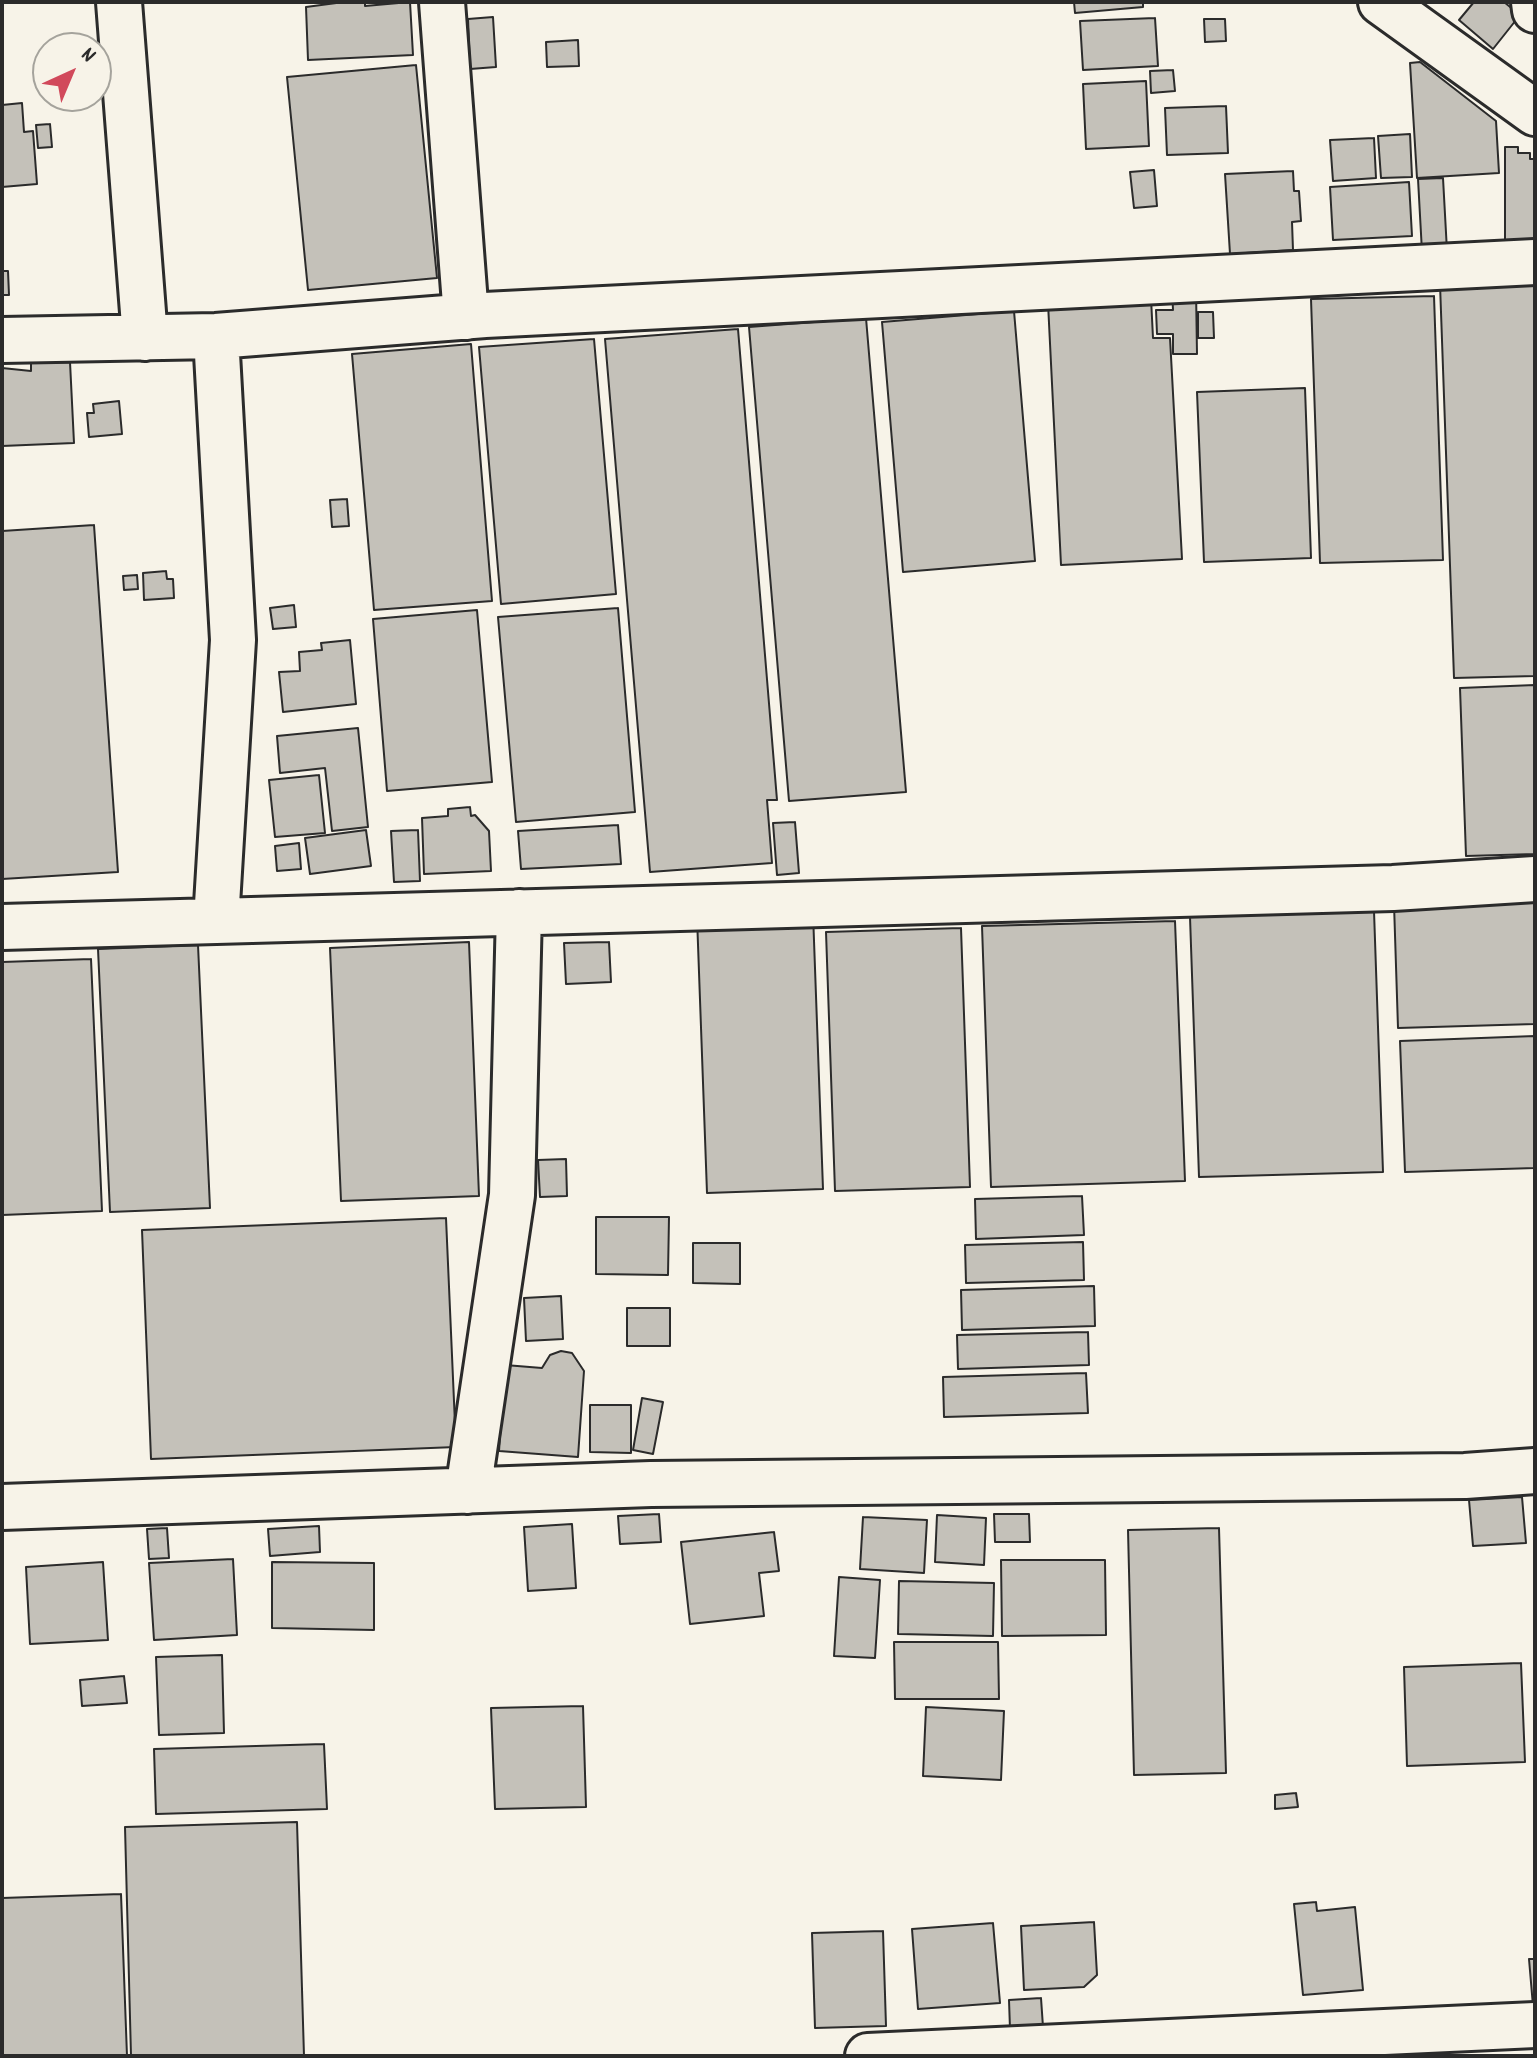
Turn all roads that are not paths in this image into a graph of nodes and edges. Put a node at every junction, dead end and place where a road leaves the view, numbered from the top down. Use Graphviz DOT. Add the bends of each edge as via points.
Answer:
graph roads {
  1 [pos="119,2"];
  2 [pos="442,2"];
  3 [pos="1381,2"];
  4 [pos="1534,2"];
  5 [pos="1535,10"];
  6 [pos="1535,113"];
  7 [pos="1535,262"];
  8 [pos="466,317"];
  9 [pos="216,336"];
  10 [pos="145,338"];
  11 [pos="2,340"];
  12 [pos="1535,879"];
  13 [pos="519,912"];
  14 [pos="216,921"];
  15 [pos="2,927"];
  16 [pos="1535,1471"];
  17 [pos="468,1491"];
  18 [pos="2,1507"];
  19 [pos="1535,2025"];
  20 [pos="868,2056"];
  1 -- 10 [label="street"];
  2 -- 8 [label="street"];
  3 -- 6 [label="street"];
  4 -- 5 [label="street"];
  7 -- 8 [label="street"];
  8 -- 9 [label="street"];
  9 -- 10 [label="street"];
  9 -- 14 [label="street" via="233,640"];
  10 -- 11 [label="street"];
  12 -- 13 [label="street" via="1393,888"];
  13 -- 14 [label="street"];
  13 -- 17 [label="street" via="512,1195"];
  14 -- 15 [label="street"];
  16 -- 17 [label="street"];
  17 -- 18 [label="street"];
  19 -- 20 [label="street"];
}
